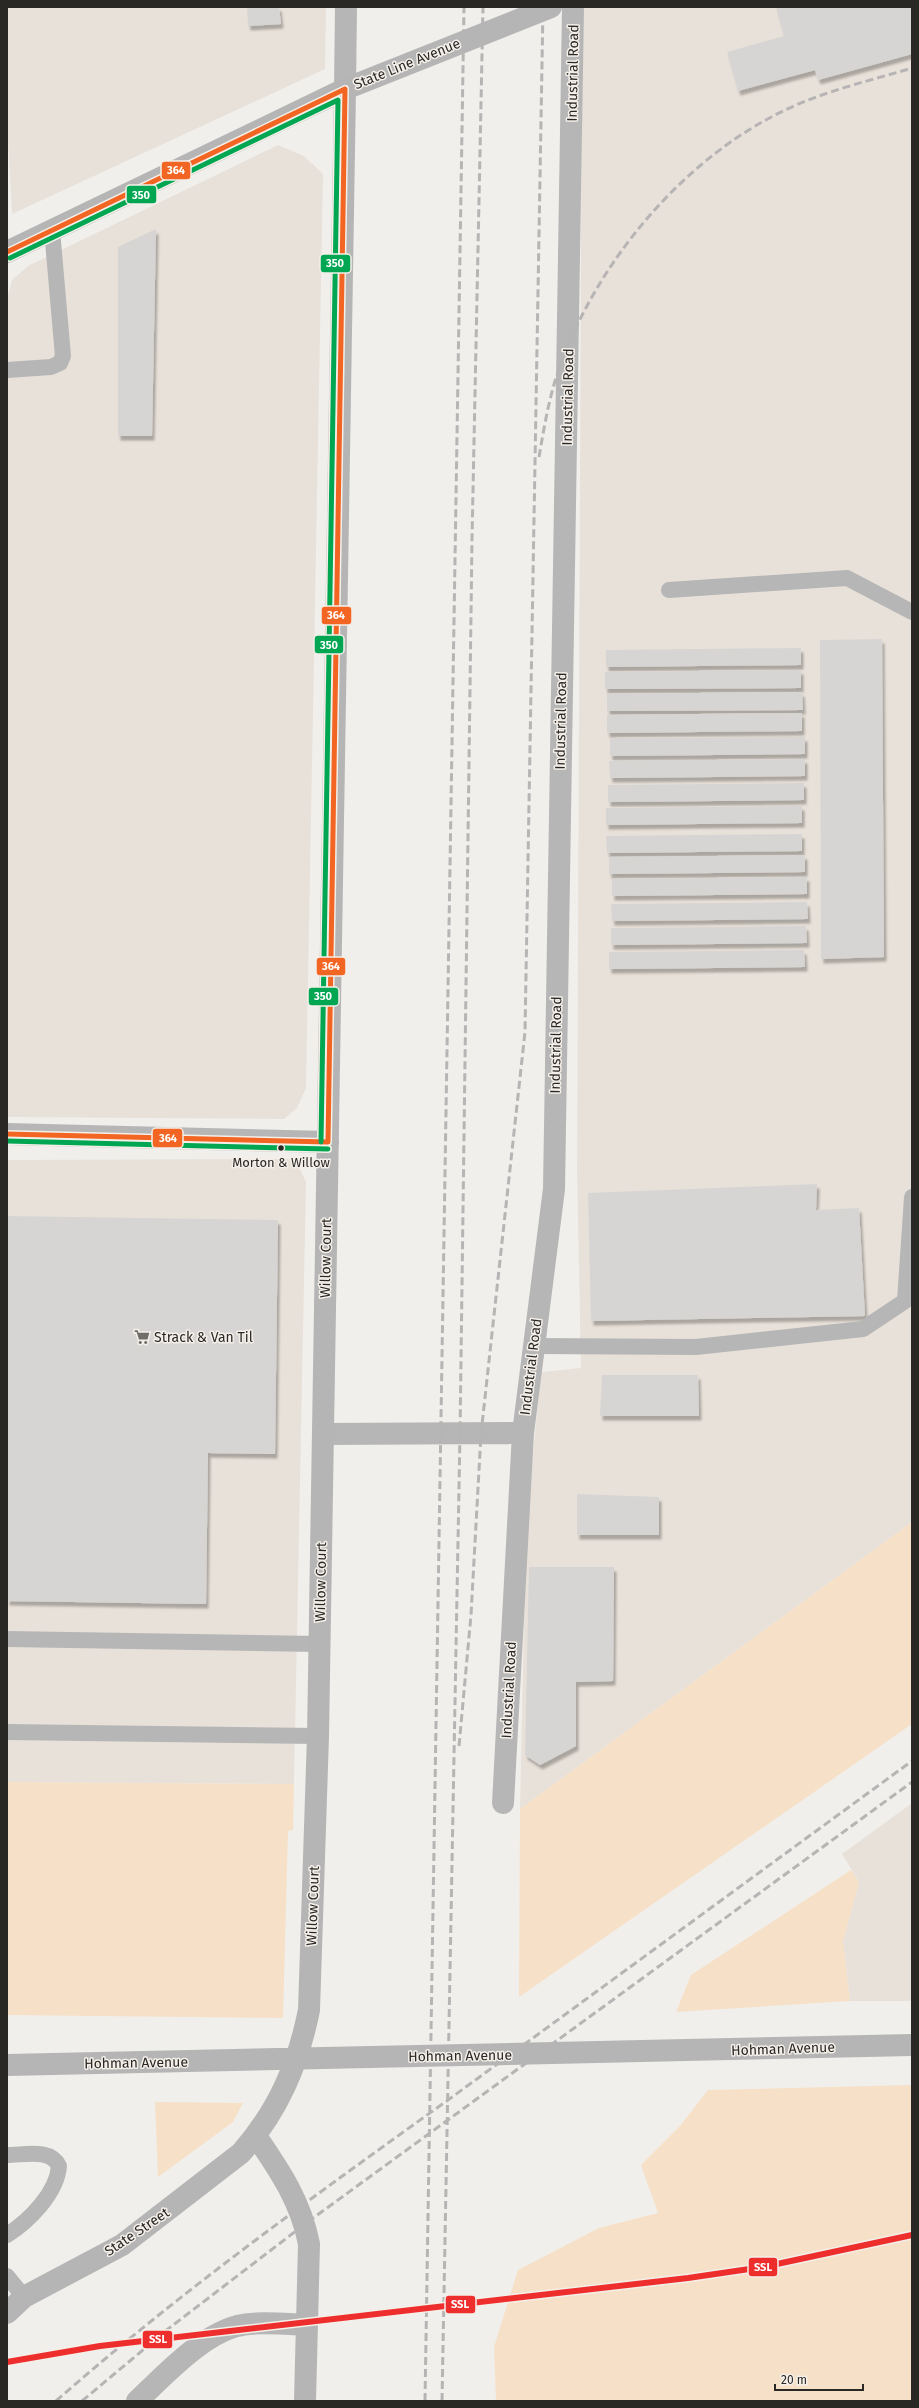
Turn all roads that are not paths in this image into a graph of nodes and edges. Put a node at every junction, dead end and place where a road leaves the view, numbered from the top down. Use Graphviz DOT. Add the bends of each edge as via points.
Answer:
graph roads {
  1 [pos="346,7"];
  2 [pos="551,7"];
  3 [pos="573,7"];
  4 [pos="345,89"];
  5 [pos="52,230"];
  6 [pos="7,252"];
  7 [pos="7,370"];
  8 [pos="670,590"];
  9 [pos="912,612"];
  10 [pos="7,1134"];
  11 [pos="328,1142"];
  12 [pos="912,1197"];
  13 [pos="909,1300"];
  14 [pos="534,1346"];
  15 [pos="523,1433"];
  16 [pos="324,1434"];
  17 [pos="7,1639"];
  18 [pos="319,1644"];
  19 [pos="7,1732"];
  20 [pos="318,1736"];
  21 [pos="503,1803"];
  22 [pos="912,2045"];
  23 [pos="7,2065"];
  24 [pos="256,2136"];
  25 [pos="7,2155"];
  26 [pos="7,2235"];
  27 [pos="7,2276"];
  28 [pos="24,2297"];
  29 [pos="7,2313"];
  30 [pos="307,2325"];
  31 [pos="138,2401"];
  32 [pos="305,2401"];
  1 -- 4 [label="street"];
  2 -- 4 [label="street, State Line Avenue"];
  3 -- 14 [label="street, Industrial Road" via="570,341 554,1189"];
  4 -- 5 [label="street, State Line Avenue"];
  4 -- 11 [label="street, Willow Court"];
  5 -- 6 [label="street, State Line Avenue"];
  5 -- 7 [label="lane" via="63,356 60,363 51,367"];
  8 -- 9 [label="lane" via="847,578"];
  10 -- 11 [label="street"];
  11 -- 16 [label="street, Willow Court"];
  12 -- 13 [label="lane"];
  13 -- 14 [label="lane" via="863,1329 696,1347"];
  14 -- 15 [label="street, Industrial Road"];
  15 -- 16 [label="street, Industrial Road"];
  15 -- 21 [label="street, Industrial Road"];
  16 -- 18 [label="street, Willow Court"];
  17 -- 18 [label="lane"];
  18 -- 20 [label="street, Willow Court"];
  19 -- 20 [label="lane"];
  20 -- 24 [label="street, Willow Court" via="309,2010 303,2042 291,2075 280,2099"];
  22 -- 23 [label="street, Hohman Avenue"];
  24 -- 28 [label="street, State Street" via="226,2167 122,2245"];
  24 -- 30 [label="street" via="282,2174 300,2207 305,2224 309,2244"];
  25 -- 26 [label="lane" via="48,2154 55,2158 60,2166 51,2192 21,2227"];
  27 -- 28 [label="lane"];
  28 -- 29 [label="street, State Street"];
  30 -- 31 [label="street" via="254,2324 236,2326 222,2332 178,2363"];
  30 -- 32 [label="street"];
}
